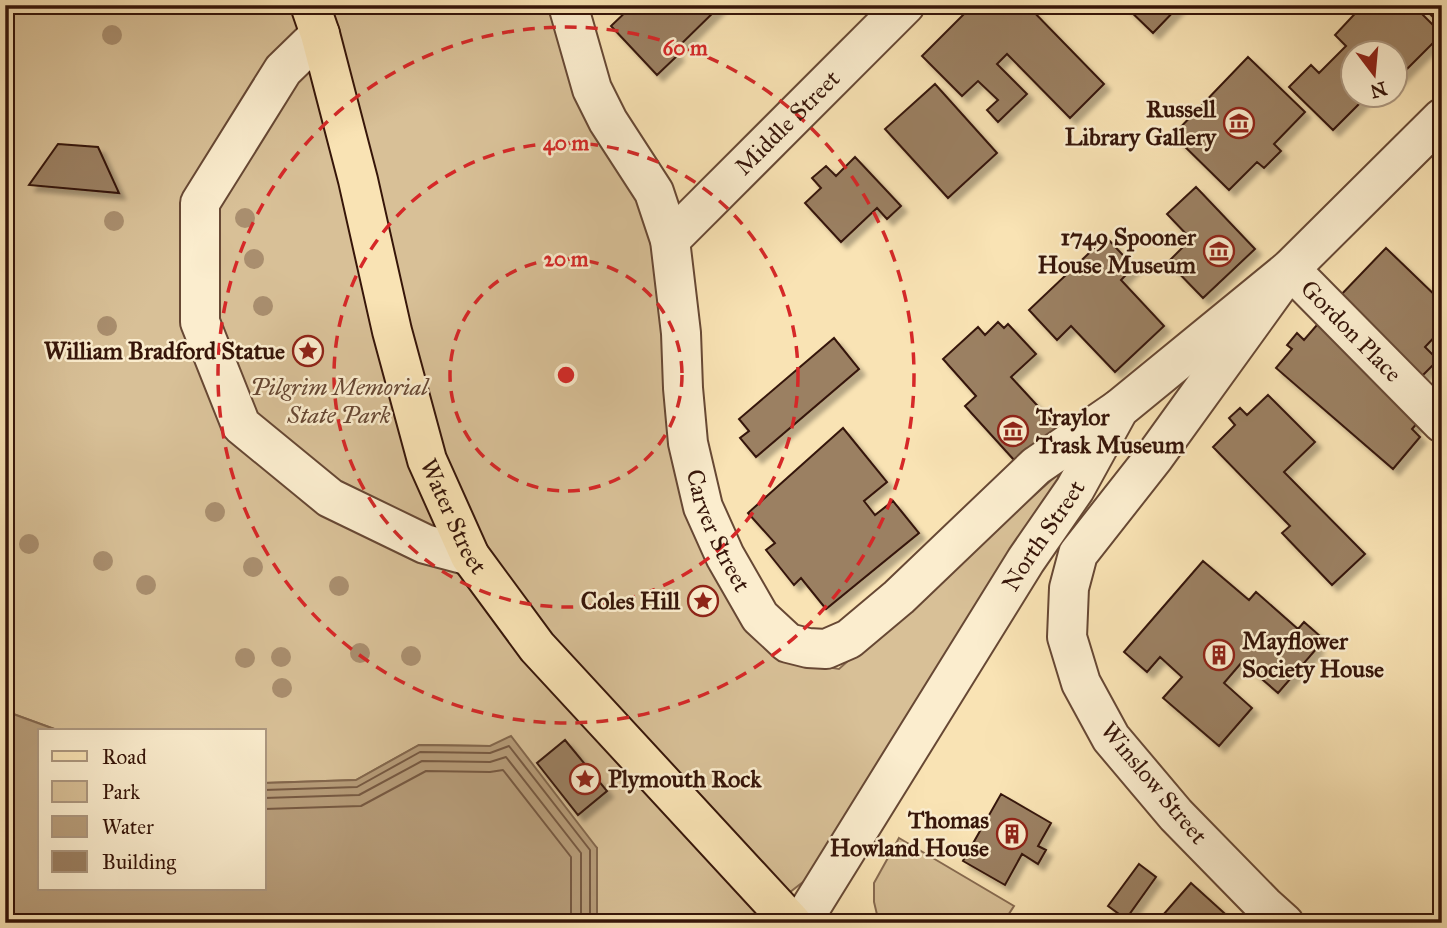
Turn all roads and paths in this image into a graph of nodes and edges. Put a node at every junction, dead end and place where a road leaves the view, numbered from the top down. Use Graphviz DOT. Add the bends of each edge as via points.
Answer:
graph roads {
  1 [pos="568,5"];
  2 [pos="905,5"];
  3 [pos="315,20"];
  4 [pos="1442,118"];
  5 [pos="670,240"];
  6 [pos="1290,270"];
  7 [pos="1119,409"];
  8 [pos="1442,424"];
  9 [pos="470,556"];
  10 [pos="792,923"];
  11 [pos="801,923"];
  12 [pos="1284,923"];
  1 -- 5 [label="street, Carver Street" via="592,89 654,192"];
  2 -- 5 [label="street, Middle Street"];
  3 -- 9 [label="main road, Water Street" via="427,460"];
  3 -- 9 [label="street" via="200,203 200,322 241,425 330,498 425,544"];
  4 -- 6 [label="street, North Street"];
  5 -- 7 [label="street, Carver Street" via="688,443 704,507 725,556 760,617 788,643 825,649 849,639 1037,466"];
  6 -- 7 [label="street, North Street"];
  6 -- 8 [label="street, Gordon Place"];
  6 -- 12 [label="street, Winslow Street" via="1078,554 1069,588 1067,637 1081,683 1111,738 1177,815"];
  7 -- 11 [label="street, North Street" via="1075,489 1026,560"];
  9 -- 10 [label="main road, Water Street" via="537,647"];
}
